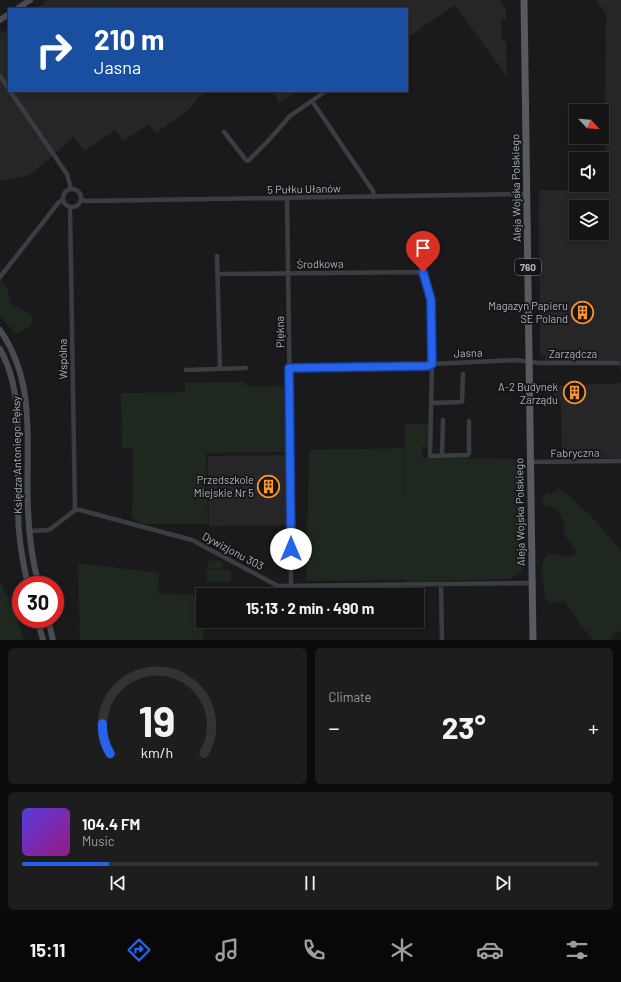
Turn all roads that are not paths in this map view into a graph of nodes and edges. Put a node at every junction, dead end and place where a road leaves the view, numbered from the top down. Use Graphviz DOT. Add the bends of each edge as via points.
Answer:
graph roads {
  1 [pos="30,0"];
  2 [pos="524,0"];
  3 [pos="18,8"];
  4 [pos="0,76"];
  5 [pos="8,87"];
  6 [pos="11,92"];
  7 [pos="325,92"];
  8 [pos="312,101"];
  9 [pos="224,132"];
  10 [pos="70,189"];
  11 [pos="528,194"];
  12 [pos="374,197"];
  13 [pos="287,198"];
  14 [pos="63,199"];
  15 [pos="81,200"];
  16 [pos="70,207"];
  17 [pos="217,256"];
  18 [pos="218,274"];
  19 [pos="288,274"];
  20 [pos="0,277"];
  21 [pos="0,330"];
  22 [pos="0,349"];
  23 [pos="528,361"];
  24 [pos="618,363"];
  25 [pos="432,364"];
  26 [pos="246,368"];
  27 [pos="289,368"];
  28 [pos="220,369"];
  29 [pos="186,370"];
  30 [pos="463,374"];
  31 [pos="432,404"];
  32 [pos="443,420"];
  33 [pos="469,421"];
  34 [pos="442,456"];
  35 [pos="621,461"];
  36 [pos="530,462"];
  37 [pos="75,510"];
  38 [pos="29,531"];
  39 [pos="26,576"];
  40 [pos="36,576"];
  41 [pos="532,583"];
  42 [pos="441,584"];
  43 [pos="291,587"];
  44 [pos="40,628"];
  45 [pos="50,628"];
  46 [pos="43,640"];
  47 [pos="53,640"];
  48 [pos="442,640"];
  49 [pos="533,640"];
  1 -- 3 [label="main road"];
  2 -- 11 [label="main road, Aleja Wojska Polskiego / 760"];
  4 -- 5 [label="street"];
  6 -- 10 [label="street" via="67,174"];
  7 -- 8 [label="street"];
  8 -- 9 [label="street" via="290,116 248,161"];
  8 -- 12 [label="street" via="373,191"];
  10 -- 14 [label="street"];
  10 -- 15 [label="street" via="78,192"];
  11 -- 12 [label="street, 5 Pułku Ułanów"];
  11 -- 23 [label="main road, Aleja Wojska Polskiego / 760"];
  12 -- 13 [label="street, 5 Pułku Ułanów"];
  13 -- 15 [label="street, 5 Pułku Ułanów"];
  13 -- 19 [label="street, Piękna"];
  14 -- 16 [label="street"];
  14 -- 20 [label="street"];
  15 -- 16 [label="street" via="78,205"];
  16 -- 37 [label="street, Wspólna"];
  17 -- 18 [label="street"];
  18 -- 19 [label="street, Środkowa"];
  18 -- 28 [label="street"];
  19 -- 25 [label="street, Środkowa" via="423,272 431,300"];
  19 -- 27 [label="street, Piękna"];
  21 -- 38 [label="main road, Księdza Antoniego Pęksy" via="18,364 26,396"];
  22 -- 39 [label="main road, Księdza Antoniego Pęksy" via="9,369 16,397 19,530"];
  23 -- 24 [label="street, Zarządcza"];
  23 -- 25 [label="street, Jasna"];
  23 -- 36 [label="main road, Aleja Wojska Polskiego / 760"];
  25 -- 27 [label="street, Jasna"];
  25 -- 31 [label="street"];
  26 -- 28 [label="street"];
  27 -- 43 [label="street, Piękna"];
  28 -- 29 [label="street"];
  30 -- 31 [label="street" via="462,402"];
  31 -- 34 [label="street" via="430,456"];
  32 -- 34 [label="street"];
  33 -- 34 [label="street" via="468,454"];
  35 -- 36 [label="street, Fabryczna"];
  36 -- 41 [label="main road, Aleja Wojska Polskiego / 760"];
  37 -- 38 [label="street" via="48,530"];
  37 -- 43 [label="street, Dywizjonu 303" via="192,540 278,586"];
  38 -- 40 [label="main road, Księdza Antoniego Pęksy"];
  41 -- 42 [label="street, Dywizjonu 303"];
  41 -- 49 [label="main road, Aleja Wojska Polskiego / 760"];
  42 -- 43 [label="street, Dywizjonu 303"];
  42 -- 48 [label="street"];
  44 -- 46 [label="main road"];
  45 -- 47 [label="main road"];
}
